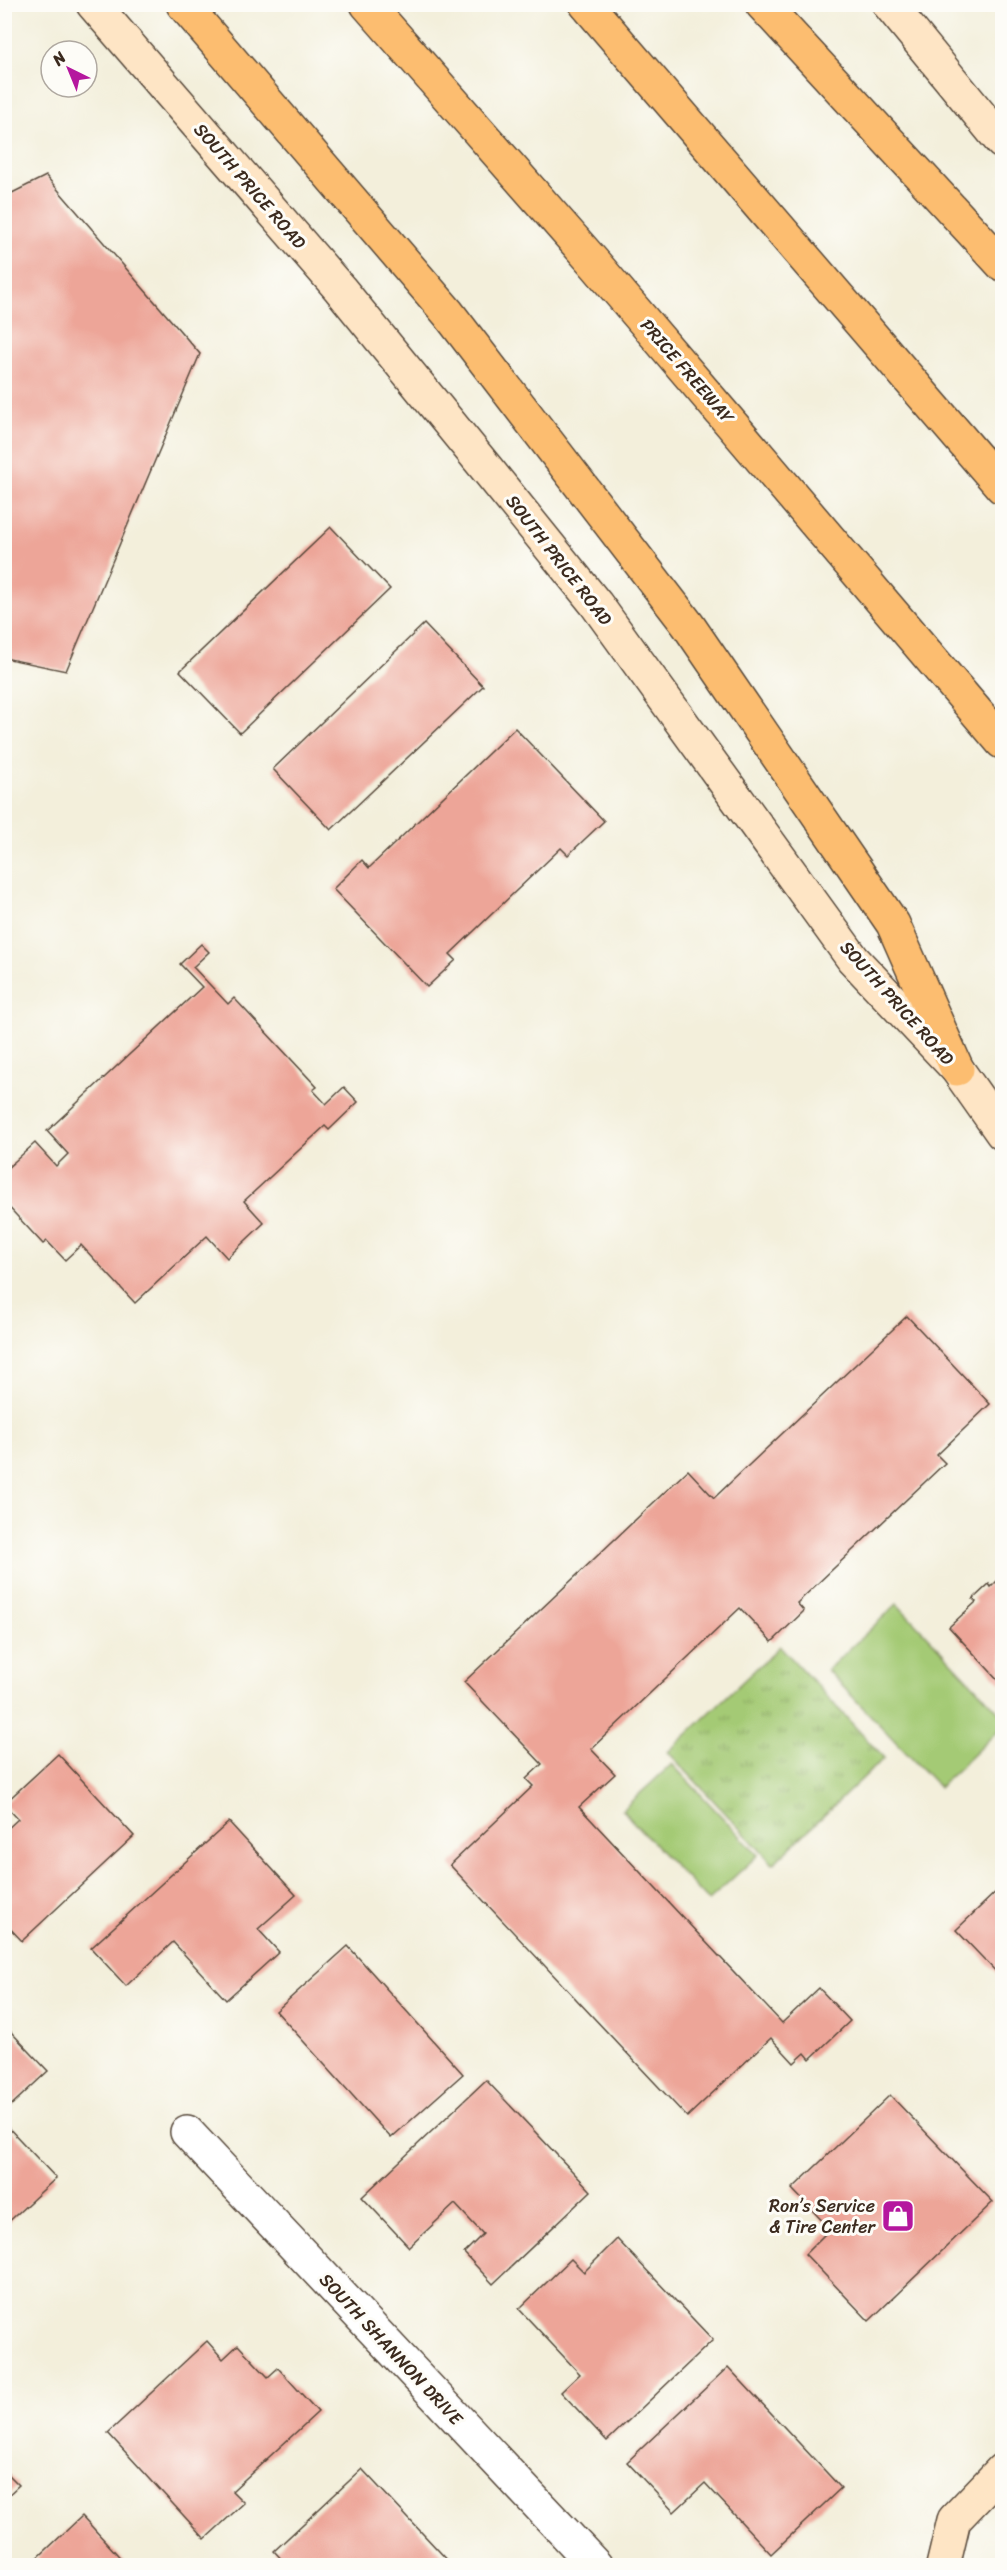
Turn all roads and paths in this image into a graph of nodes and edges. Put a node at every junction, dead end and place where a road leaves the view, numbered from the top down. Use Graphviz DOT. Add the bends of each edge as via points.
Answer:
graph roads {
  1 [pos="93,4"];
  2 [pos="183,4"];
  3 [pos="367,4"];
  4 [pos="586,4"];
  5 [pos="762,4"];
  6 [pos="889,4"];
  7 [pos="1002,142"];
  8 [pos="1002,264"];
  9 [pos="1002,487"];
  10 [pos="1002,742"];
  11 [pos="957,1069"];
  12 [pos="1002,1133"];
  13 [pos="187,2132"];
  14 [pos="1002,2470"];
  15 [pos="596,2565"];
  16 [pos="943,2565"];
  1 -- 11 [label="main road, SOUTH PRICE ROAD" via="340,289 596,604 853,959"];
  2 -- 11 [label="highway" via="448,313 688,625 893,924"];
  3 -- 10 [label="highway, PRICE FREEWAY" via="596,265"];
  4 -- 9 [label="highway"];
  5 -- 8 [label="highway"];
  6 -- 7 [label="main road"];
  11 -- 12 [label="main road, SOUTH PRICE ROAD"];
  13 -- 15 [label="street, SOUTH SHANNON DRIVE"];
  14 -- 16 [label="main road" via="954,2520"];
}
